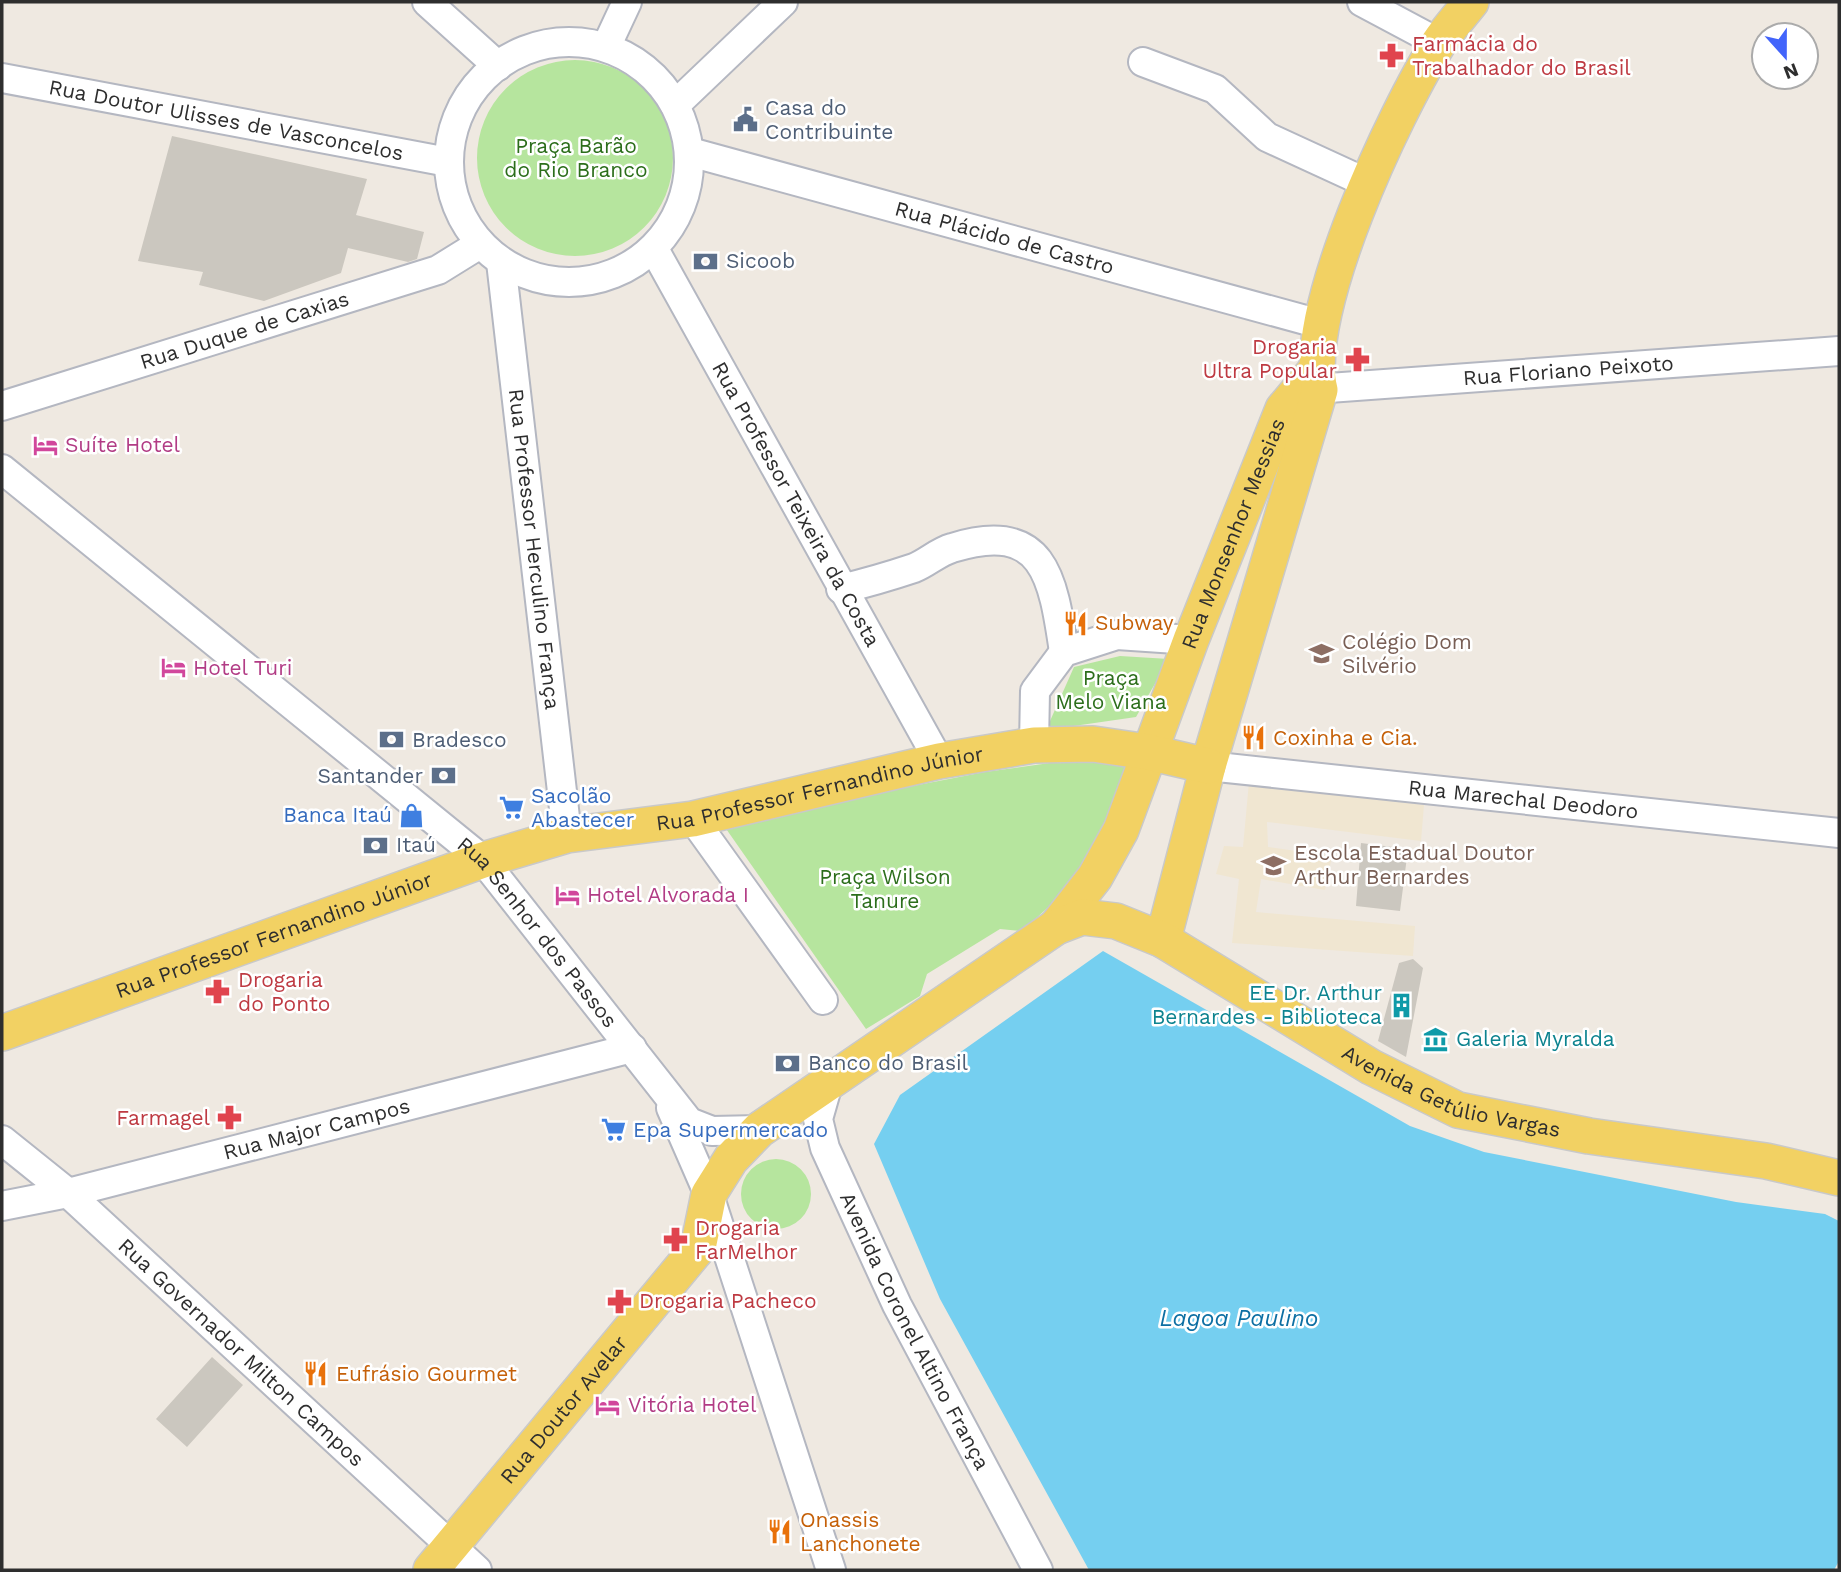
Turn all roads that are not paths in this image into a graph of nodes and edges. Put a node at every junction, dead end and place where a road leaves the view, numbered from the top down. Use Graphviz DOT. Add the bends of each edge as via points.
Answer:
graph roads {
  1 [pos="427,2"];
  2 [pos="627,2"];
  3 [pos="783,2"];
  4 [pos="1362,2"];
  5 [pos="1471,2"];
  6 [pos="1439,43"];
  7 [pos="606,47"];
  8 [pos="1143,62"];
  9 [pos="498,66"];
  10 [pos="2,78"];
  11 [pos="675,105"];
  12 [pos="690,152"];
  13 [pos="448,162"];
  14 [pos="1367,183"];
  15 [pos="654,249"];
  16 [pos="491,253"];
  17 [pos="1320,324"];
  18 [pos="1839,351"];
  19 [pos="1311,384"];
  20 [pos="2,406"];
  21 [pos="2,470"];
  22 [pos="841,589"];
  23 [pos="1191,640"];
  24 [pos="1064,652"];
  25 [pos="1034,745"];
  26 [pos="1148,752"];
  27 [pos="939,761"];
  28 [pos="1208,766"];
  29 [pos="693,819"];
  30 [pos="1839,833"];
  31 [pos="567,835"];
  32 [pos="484,860"];
  33 [pos="1056,927"];
  34 [pos="1163,940"];
  35 [pos="823,1000"];
  36 [pos="2,1032"];
  37 [pos="632,1048"];
  38 [pos="828,1084"];
  39 [pos="666,1096"];
  40 [pos="759,1130"];
  41 [pos="2,1140"];
  42 [pos="1839,1178"];
  43 [pos="708,1193"];
  44 [pos="68,1194"];
  45 [pos="2,1206"];
  46 [pos="441,1559"];
  47 [pos="477,1570"];
  48 [pos="831,1570"];
  49 [pos="1038,1570"];
  1 -- 9 [label="street"];
  2 -- 7 [label="street"];
  3 -- 11 [label="street"];
  4 -- 6 [label="street"];
  5 -- 6 [label="main road, Rua Monsenhor Messias"];
  6 -- 14 [label="main road, Rua Monsenhor Messias"];
  7 -- 9 [label="street" via="568,42 531,48"];
  7 -- 11 [label="street" via="634,60 657,80"];
  8 -- 14 [label="street" via="1215,89 1267,136"];
  9 -- 13 [label="street" via="477,85 462,108"];
  10 -- 13 [label="street, Rua Doutor Ulisses de Vasconcelos"];
  11 -- 12 [label="street"];
  12 -- 15 [label="street" via="686,193"];
  12 -- 17 [label="street, Rua Plácido de Castro"];
  13 -- 16 [label="street" via="459,210"];
  14 -- 17 [label="main road, Rua Monsenhor Messias"];
  15 -- 16 [label="street" via="607,277 570,282 534,278"];
  15 -- 22 [label="street, Rua Professor Teixeira da Costa"];
  16 -- 20 [label="street, Rua Duque de Caxias"];
  16 -- 31 [label="street, Rua Professor Herculino França"];
  17 -- 19 [label="main road, Rua Monsenhor Messias"];
  18 -- 19 [label="street, Rua Floriano Peixoto"];
  19 -- 23 [label="main road, Rua Monsenhor Messias" via="1283,409"];
  19 -- 28 [label="main road, Rua Monsenhor Messias"];
  21 -- 32 [label="street, Rua Senhor dos Passos"];
  22 -- 24 [label="street" via="915,567 966,543 1019,543 1029,549 1047,576"];
  22 -- 27 [label="street, Rua Professor Teixeira da Costa"];
  23 -- 24 [label="street" via="1116,635"];
  23 -- 26 [label="main road, Rua Monsenhor Messias"];
  24 -- 25 [label="street" via="1035,691"];
  25 -- 26 [label="main road, Rua Professor Fernandino Júnior" via="1093,744"];
  25 -- 27 [label="main road, Rua Professor Fernandino Júnior"];
  26 -- 28 [label="main road, Rua Professor Fernandino Júnior"];
  26 -- 33 [label="main road, Rua Monsenhor Messias" via="1121,830 1095,877"];
  27 -- 29 [label="main road, Rua Professor Fernandino Júnior"];
  28 -- 30 [label="street, Rua Marechal Deodoro"];
  28 -- 34 [label="main road, Rua Monsenhor Messias"];
  29 -- 31 [label="main road, Rua Professor Fernandino Júnior"];
  29 -- 35 [label="street"];
  31 -- 32 [label="main road, Rua Professor Fernandino Júnior"];
  32 -- 36 [label="main road, Rua Professor Fernandino Júnior"];
  32 -- 37 [label="street, Rua Senhor dos Passos"];
  33 -- 34 [label="main road, Avenida Getúlio Vargas" via="1082,917"];
  33 -- 38 [label="main road"];
  34 -- 42 [label="main road, Avenida Getúlio Vargas" via="1371,1067 1458,1110 1589,1136 1766,1161"];
  37 -- 39 [label="street, Rua Senhor dos Passos"];
  37 -- 44 [label="street, Rua Major Campos"];
  38 -- 40 [label="main road"];
  38 -- 49 [label="street, Avenida Coronel Altino França" via="818,1119 825,1148 897,1304"];
  39 -- 40 [label="street, Rua Senhor dos Passos" via="689,1122 712,1132"];
  39 -- 43 [label="street, Rua Senhor dos Passos"];
  40 -- 43 [label="main road" via="731,1159"];
  41 -- 44 [label="street, Rua Governador Milton Campos"];
  43 -- 46 [label="main road, Rua Doutor Avelar" via="698,1248"];
  43 -- 48 [label="street, Rua Senhor dos Passos"];
  44 -- 45 [label="street, Rua Major Campos"];
  44 -- 46 [label="street, Rua Governador Milton Campos"];
  46 -- 47 [label="street, Rua Governador Milton Campos"];
}
